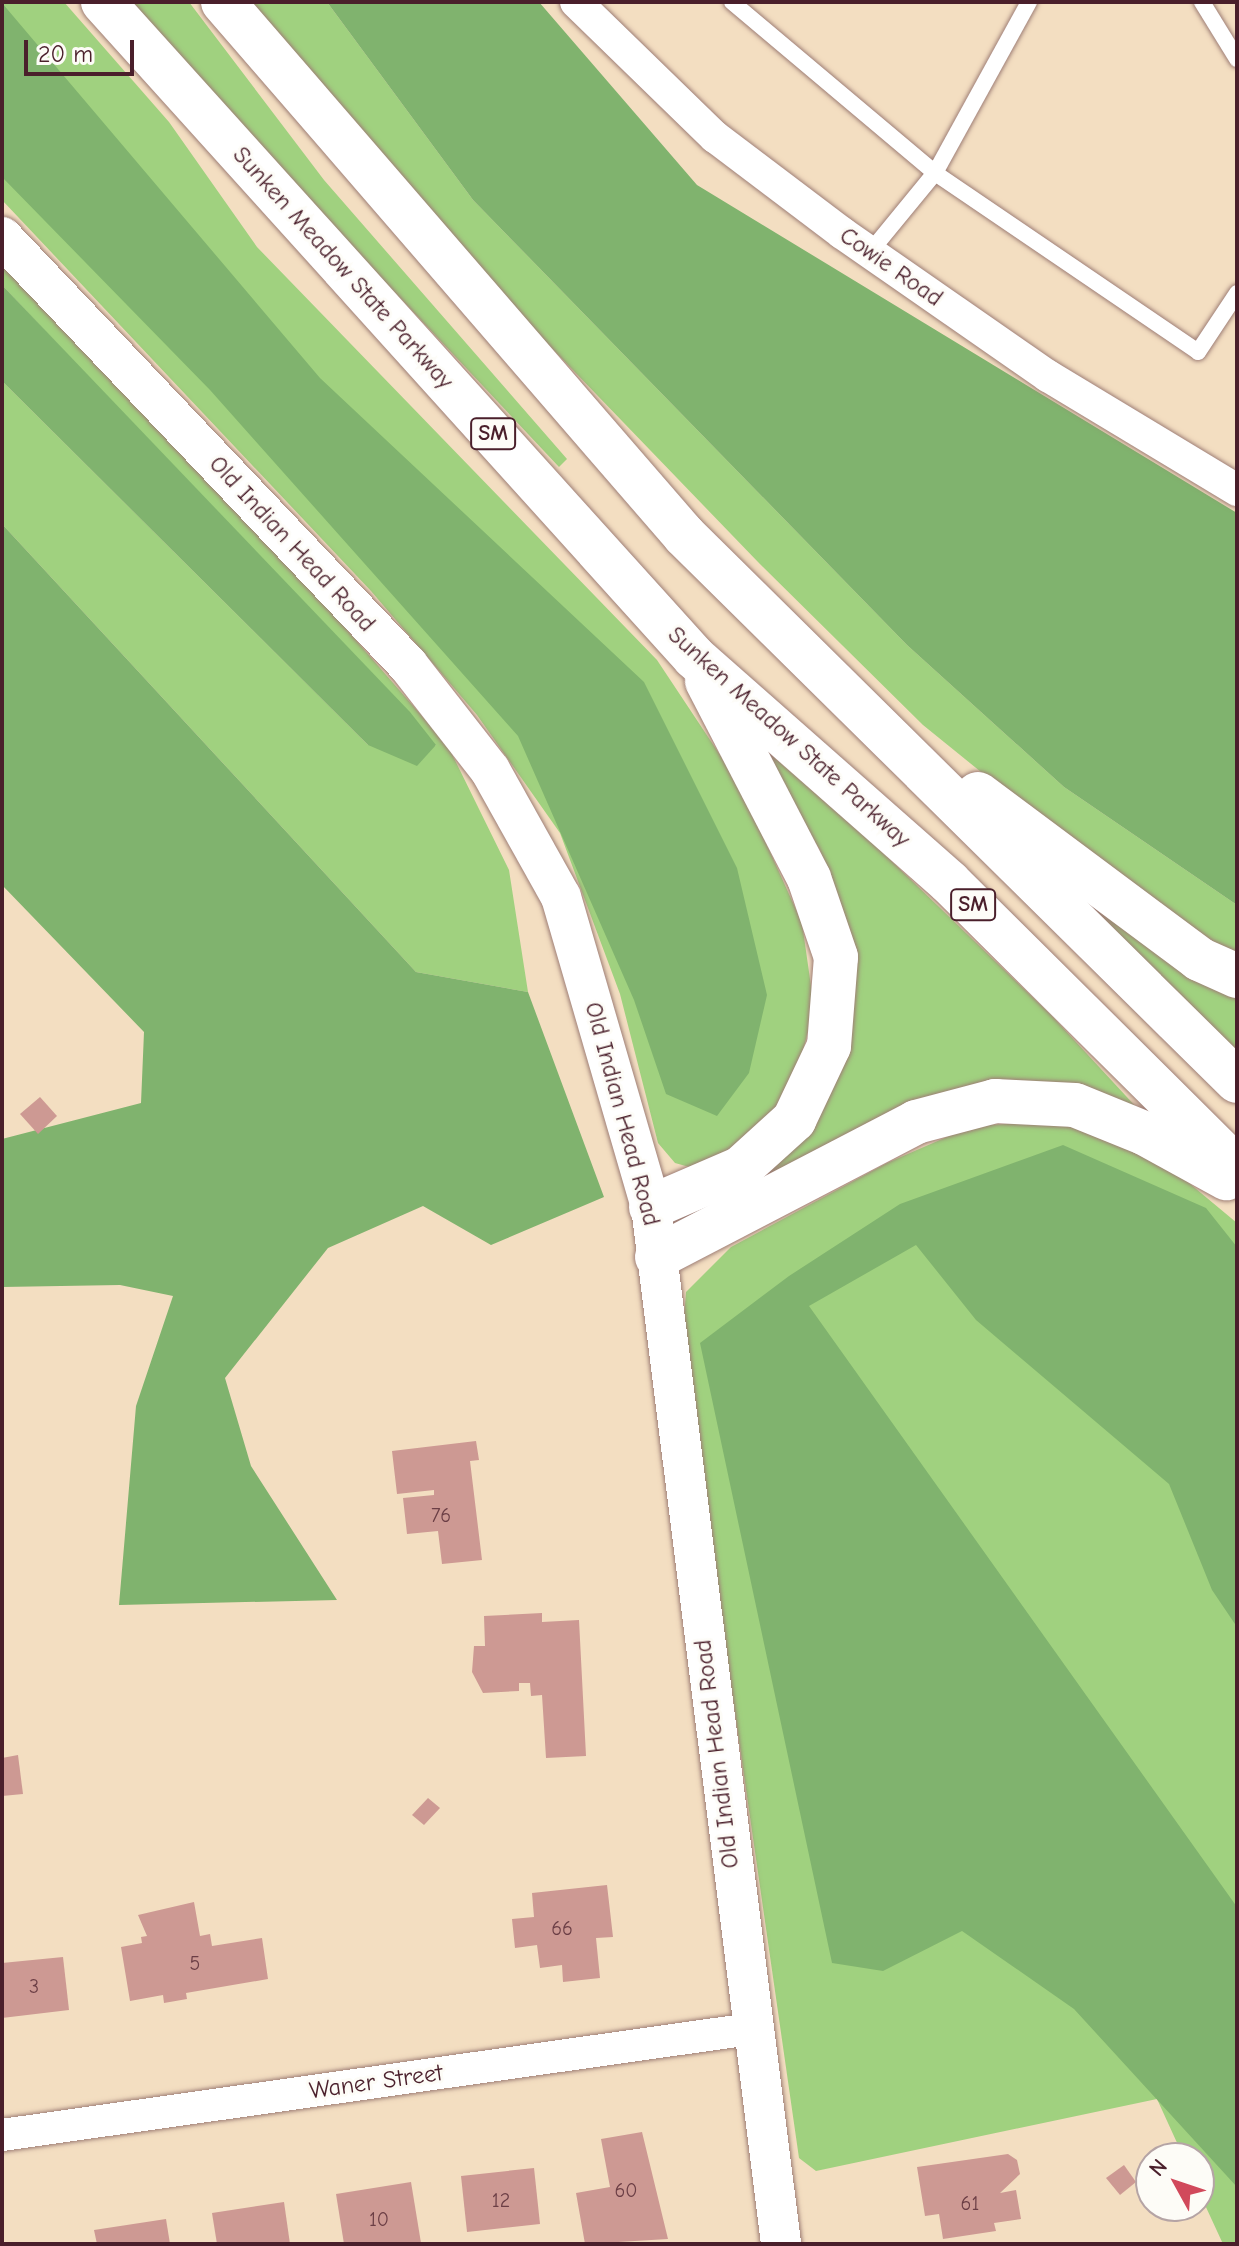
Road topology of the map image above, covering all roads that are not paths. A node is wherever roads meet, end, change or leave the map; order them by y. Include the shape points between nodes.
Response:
1 (103, 2) edge
2 (223, 2) edge
3 (576, 2) edge
4 (732, 2) edge
5 (1029, 2) edge
6 (1202, 2) edge
7 (1237, 59) edge
8 (935, 173) junction
9 (2, 237) edge
10 (870, 252) junction
11 (1237, 293) edge
12 (1237, 490) edge
13 (694, 657) junction
14 (845, 696) junction
15 (1237, 976) edge
16 (1237, 1081) edge
17 (1237, 1168) edge
18 (1237, 1185) edge
19 (651, 1207) junction
20 (657, 1257) junction
21 (751, 2029) junction
22 (2, 2135) edge
23 (781, 2244) edge

1 - 13 highway, Sunken Meadow State Parkway / SM
2 - 14 highway, SM via 684,535
3 - 10 street, Cowie Road via 715,137
4 - 8 lane
5 - 8 lane
6 - 7 lane
8 - 10 lane
8 - 11 lane via 1198,352
9 - 19 street, Old Indian Head Road via 408,665 490,770 561,897
10 - 12 street, Cowie Road via 1048,376
13 - 17 highway, Sunken Meadow State Parkway / SM via 949,882
13 - 19 highway via 809,878 836,957 829,1046 794,1120 741,1168
14 - 15 highway via 1199,959
14 - 16 highway, SM
18 - 20 highway via 1144,1133 1075,1105 995,1101 916,1122
19 - 20 street, Old Indian Head Road
20 - 21 street, Old Indian Head Road
21 - 22 street, Waner Street
21 - 23 street, Old Indian Head Road

